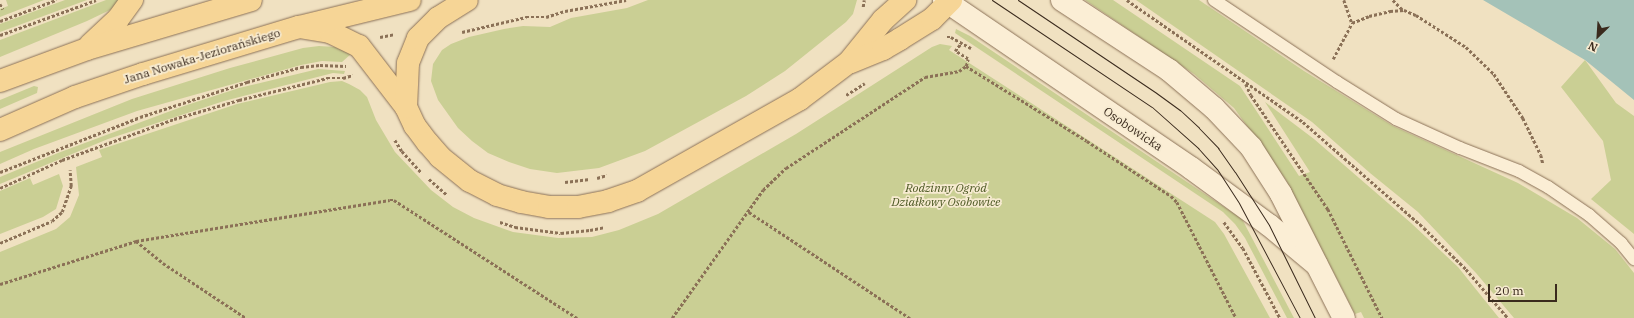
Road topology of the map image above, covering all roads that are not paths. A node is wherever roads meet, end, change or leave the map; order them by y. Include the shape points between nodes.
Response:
1 (132, 0) edge
2 (251, 0) edge
3 (410, 0) edge
4 (467, 0) edge
5 (905, 0) edge
6 (1062, 0) edge
7 (1214, 0) edge
8 (948, 1) edge
9 (299, 27) junction
10 (86, 48) junction
11 (850, 62) junction
12 (0, 81) edge
13 (406, 107) junction
14 (0, 130) edge
15 (1634, 259) edge
16 (1317, 265) junction
17 (1344, 318) edge

1 - 10 main road via 118,19
2 - 10 main road
3 - 9 main road, Jana Nowaka-Jeziorańskiego
4 - 13 main road via 438,18 420,36 408,62
5 - 11 main road via 883,20
6 - 16 street, Osobowicka via 1169,70 1214,108 1251,147 1281,194
7 - 15 lane via 1396,119 1454,146 1519,171 1548,188 1589,214 1621,243
8 - 11 main road via 932,19 900,39
8 - 16 street, Osobowicka via 982,28 1191,168 1269,225
9 - 13 main road via 330,32 359,46
9 - 14 main road, Jana Nowaka-Jeziorańskiego via 143,74 75,98
10 - 12 main road
11 - 13 main road via 800,99 637,191 608,201 578,207 549,207 521,202 497,195 470,181 440,157 415,126
16 - 17 street, Osobowicka

